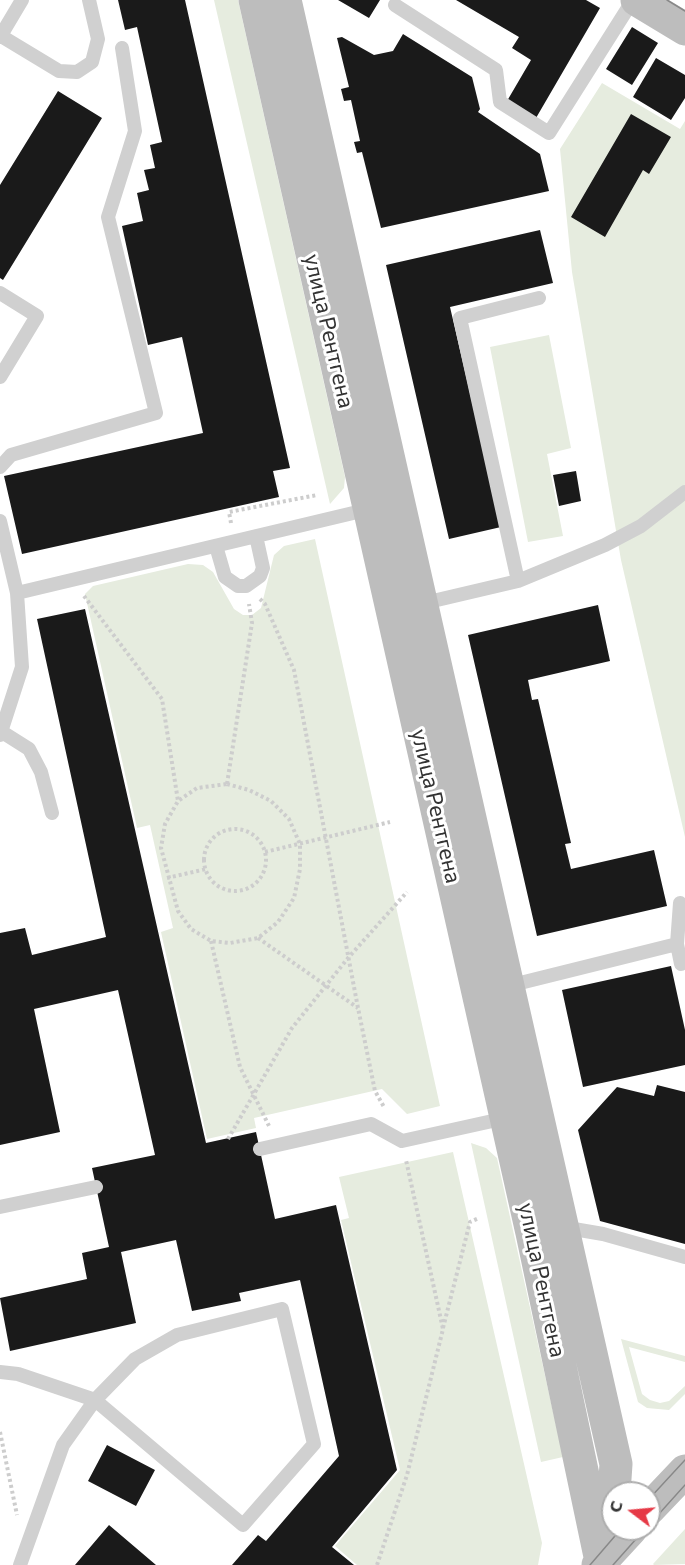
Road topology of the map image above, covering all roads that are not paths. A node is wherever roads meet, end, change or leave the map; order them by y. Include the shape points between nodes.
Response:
1 (22, 0) edge
2 (89, 0) edge
3 (255, 0) edge
4 (285, 0) edge
5 (635, 0) edge
6 (395, 5) dead end
7 (685, 28) edge
8 (0, 36) edge
9 (122, 48) dead end
10 (328, 260) junction
11 (0, 293) edge
12 (539, 298) dead end
13 (0, 377) edge
14 (0, 467) edge
15 (685, 492) edge
16 (384, 506) junction
17 (0, 521) edge
18 (256, 536) junction
19 (216, 546) junction
20 (518, 581) junction
21 (17, 593) junction
22 (406, 607) junction
23 (1, 733) edge
24 (52, 813) dead end
25 (680, 903) dead end
26 (677, 945) junction
27 (681, 964) dead end
28 (492, 990) junction
29 (520, 1114) junction
30 (260, 1149) dead end
31 (96, 1187) dead end
32 (0, 1207) edge
33 (546, 1230) junction
34 (685, 1257) edge
35 (0, 1372) edge
36 (95, 1401) junction
37 (685, 1471) edge
38 (615, 1481) edge
39 (661, 1496) edge
40 (609, 1541) edge
41 (620, 1541) edge
42 (22, 1559) edge
43 (599, 1563) edge

1 - 8 lane
2 - 8 lane via 99,39 92,62 77,72 59,71
3 - 10 street, улица Рентгена
4 - 10 street, улица Рентгена
5 - 6 lane via 549,133 500,102 496,70
5 - 7 street
9 - 14 lane via 135,130 108,217 156,413 11,455
10 - 16 street, улица Рентгена
11 - 13 lane via 37,316
12 - 20 lane via 460,318
15 - 20 lane via 641,526
16 - 18 lane
16 - 22 street, улица Рентгена
17 - 21 lane
18 - 19 lane
18 - 19 lane via 263,568 260,576 246,586 238,586 225,577
19 - 21 lane
20 - 22 lane
21 - 23 lane via 22,667
22 - 28 street, улица Рентгена
23 - 24 lane via 29,749 41,772
25 - 26 lane
26 - 27 lane
26 - 28 lane
28 - 29 street, улица Рентгена
29 - 30 lane via 402,1142 370,1124
29 - 33 street, улица Рентгена
31 - 32 lane
33 - 34 lane via 603,1234
33 - 38 street, улица Рентгена via 616,1464
33 - 43 street, улица Рентгена
35 - 36 lane via 18,1374
36 - 36 lane via 243,1525 314,1444 282,1309 177,1335 135,1359
36 - 42 lane via 63,1445
37 - 39 street
40 - 43 street
41 - 43 street

